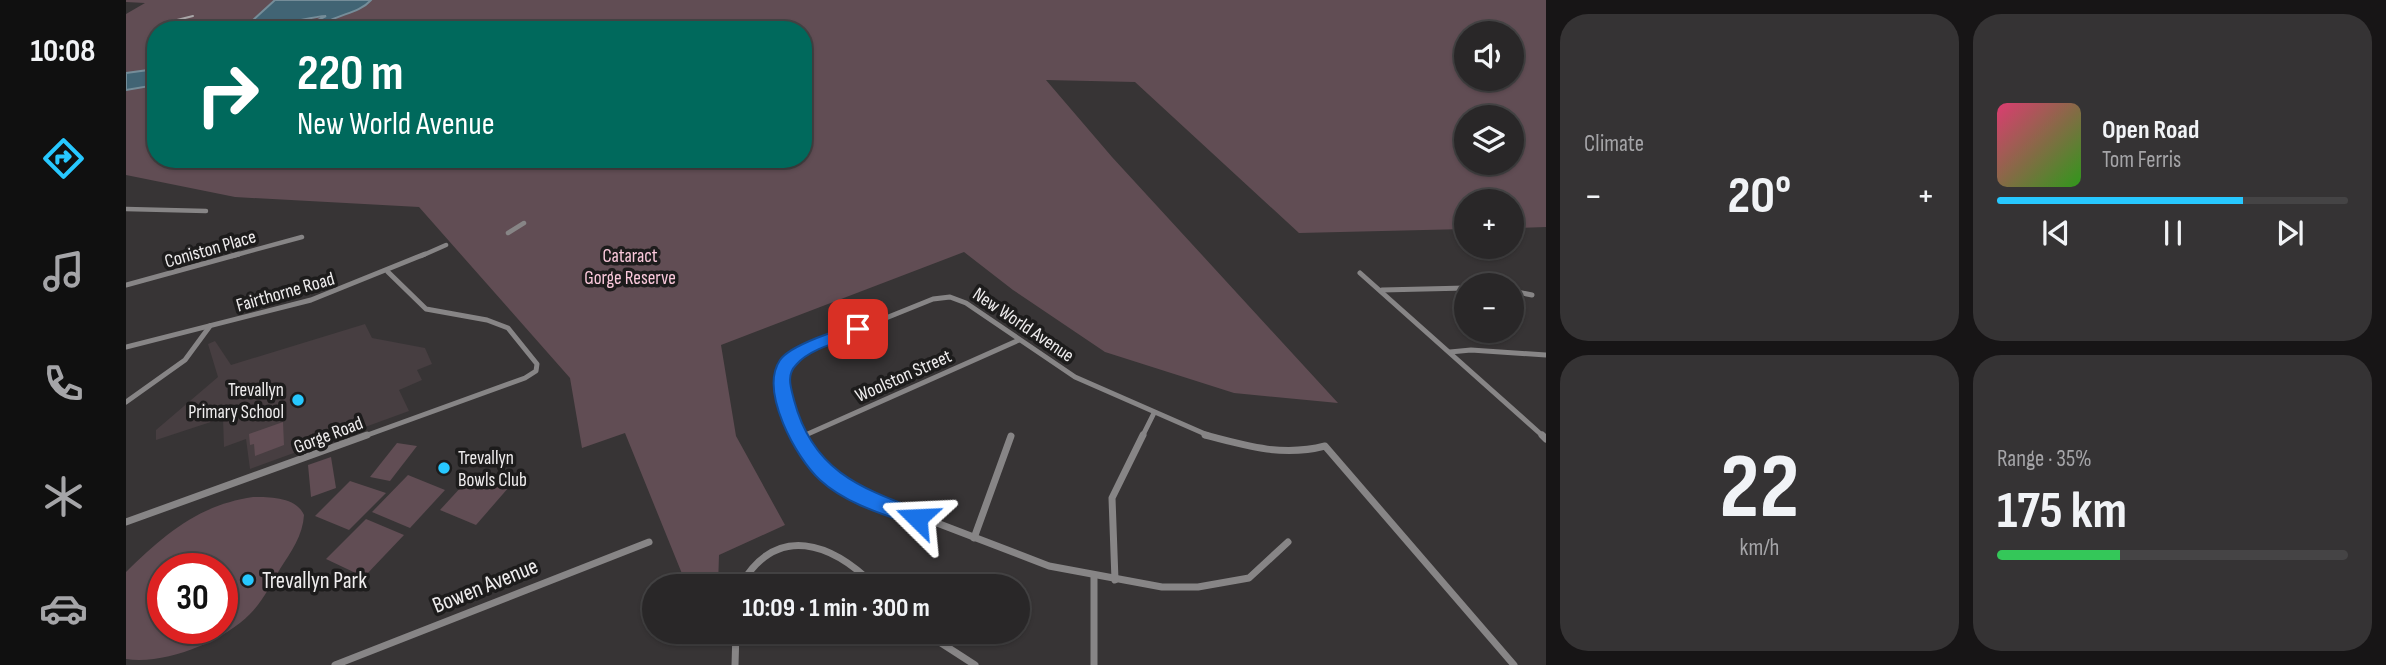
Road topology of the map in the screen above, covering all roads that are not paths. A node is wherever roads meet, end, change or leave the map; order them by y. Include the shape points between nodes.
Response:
1 (126, 209) edge
2 (206, 211) dead end
3 (523, 223) dead end
4 (508, 233) dead end
5 (302, 237) dead end
6 (446, 245) dead end
7 (388, 272) junction
8 (1360, 273) dead end
9 (126, 285) edge
10 (1454, 288) edge
11 (1382, 290) junction
12 (1524, 293) edge
13 (1532, 295) dead end
14 (210, 326) junction
15 (1020, 340) junction
16 (126, 346) edge
17 (1450, 352) junction
18 (1546, 355) edge
19 (126, 402) edge
20 (1154, 413) junction
21 (1011, 436) dead end
22 (798, 438) junction
23 (1546, 439) edge
24 (126, 522) edge
25 (974, 538) junction
26 (649, 541) dead end
27 (1288, 542) dead end
28 (749, 574) edge
29 (860, 574) edge
30 (1094, 576) junction
31 (1115, 580) junction
32 (736, 644) edge
33 (943, 644) edge
34 (335, 665) edge
35 (735, 665) edge
36 (975, 665) edge
37 (1094, 665) edge
38 (1514, 665) edge

1 - 2 street
3 - 4 street
5 - 9 street, Coniston Place
6 - 7 street, Fairthorne Road
7 - 14 street, Fairthorne Road via 311,300
7 - 24 street, Gorge Road via 426,309 508,328 537,367 525,378
8 - 11 street
10 - 11 street
11 - 17 street
12 - 13 street
14 - 16 street, Fairthorne Road
14 - 19 street via 199,344 161,379
15 - 20 street, New World Avenue via 1075,377
15 - 22 street, Woolston Street
15 - 22 street, New World Avenue via 958,299 943,296 815,346 794,356 781,375
17 - 18 street
17 - 23 street
20 - 31 street via 1112,498
20 - 38 street, New World Avenue via 1205,435 1255,449 1292,451 1325,446
21 - 25 street
22 - 25 street, New World Avenue via 816,465 844,487
25 - 30 street, New World Avenue via 1049,566
26 - 34 street, Bowen Avenue
27 - 31 street, New World Avenue via 1260,571 1236,582 1178,588
28 - 29 street via 759,560 784,547 800,545 833,552
30 - 31 street, New World Avenue
30 - 37 street
32 - 35 street
33 - 36 street

